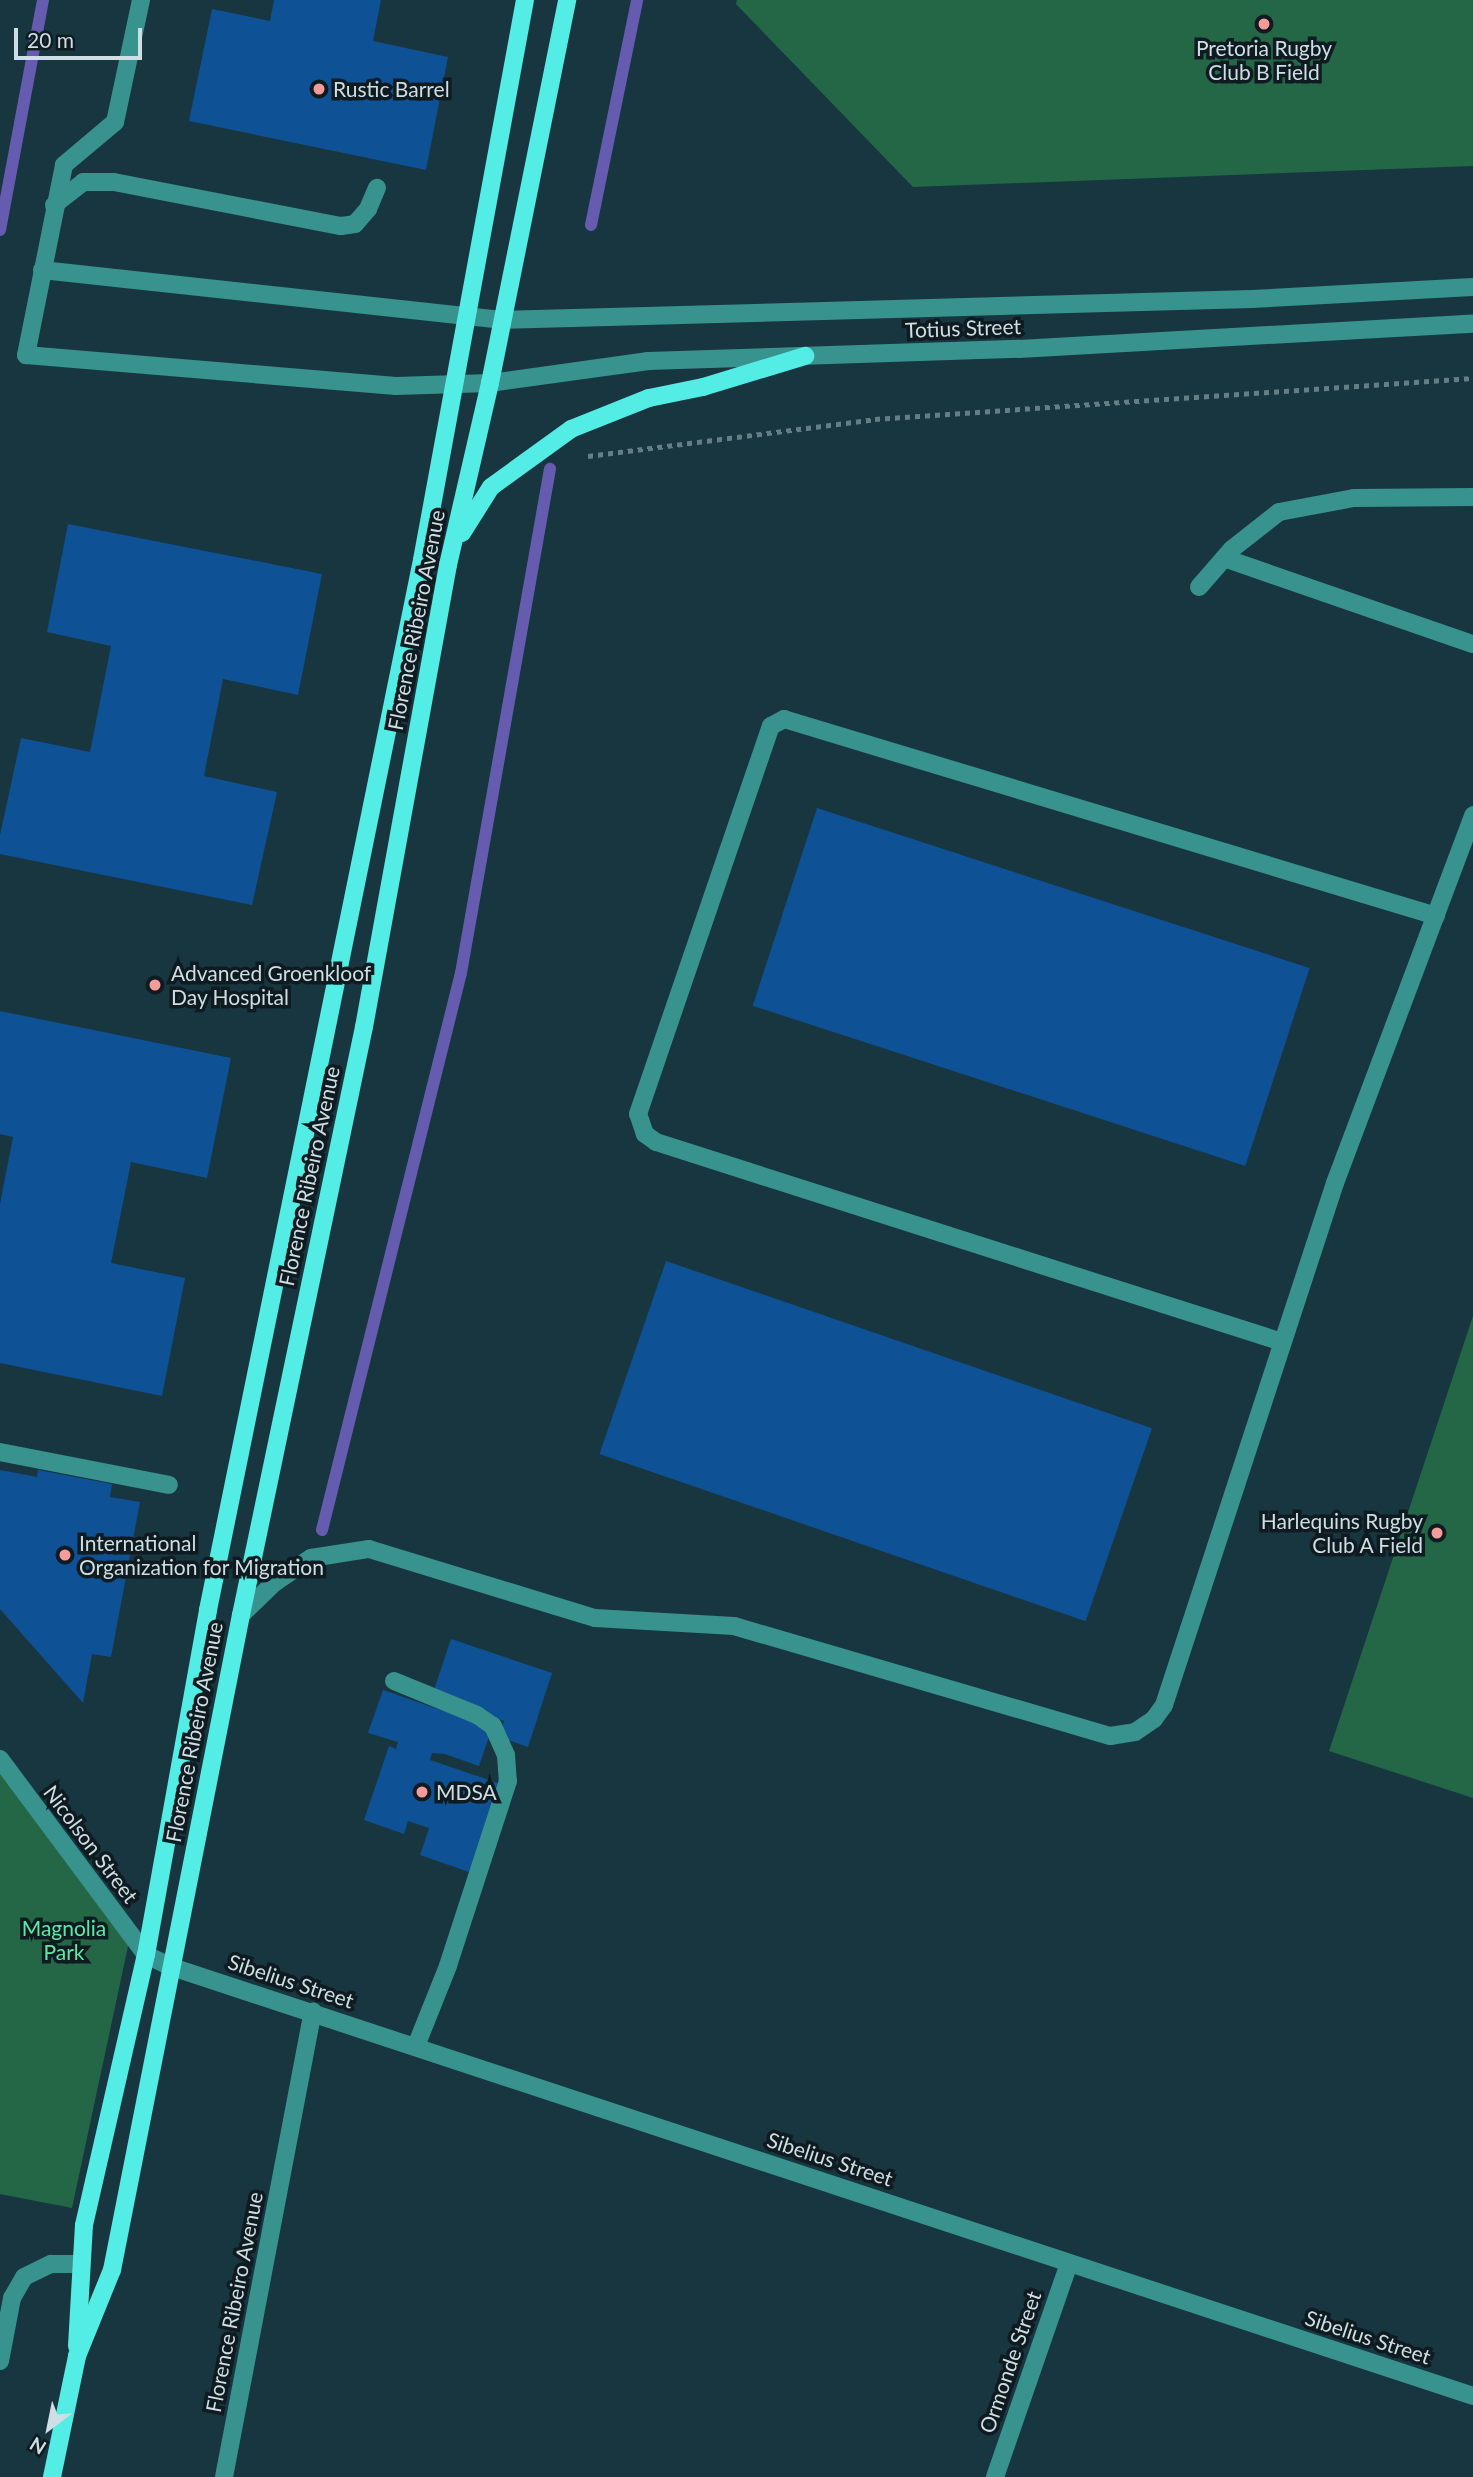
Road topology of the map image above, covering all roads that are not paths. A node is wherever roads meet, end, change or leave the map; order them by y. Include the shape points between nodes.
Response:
1 (141, 0) edge
2 (525, 0) edge
3 (567, 0) edge
4 (377, 188) dead end
5 (54, 205) junction
6 (41, 270) junction
7 (1473, 287) edge
8 (468, 317) junction
9 (501, 320) junction
10 (1473, 324) edge
11 (805, 356) junction
12 (490, 383) junction
13 (455, 384) junction
14 (1473, 498) edge
15 (1224, 558) junction
16 (448, 565) junction
17 (1199, 587) dead end
18 (1473, 644) edge
19 (1473, 815) edge
20 (1436, 916) junction
21 (1282, 1342) junction
22 (0, 1452) edge
23 (169, 1485) dead end
24 (240, 1615) junction
25 (394, 1681) dead end
26 (0, 1759) edge
27 (146, 1955) junction
28 (172, 1967) junction
29 (313, 2011) junction
30 (416, 2046) junction
31 (1069, 2263) junction
32 (79, 2264) junction
33 (77, 2356) junction
34 (0, 2361) edge
35 (1473, 2396) edge
36 (52, 2477) edge
37 (224, 2477) edge
38 (995, 2477) edge

1 - 5 street via 115,122 64,165
2 - 8 main road, Florence Ribeiro Avenue
3 - 9 main road, Florence Ribeiro Avenue
4 - 5 street via 355,224 341,226 114,182 83,182
5 - 6 street
6 - 8 street, Totius Street
6 - 13 street, Totius Street via 26,355 396,386
7 - 9 street, Totius Street via 1252,299
8 - 9 street, Totius Street
8 - 13 main road, Florence Ribeiro Avenue
9 - 12 main road, Florence Ribeiro Avenue
10 - 11 street, Totius Street
11 - 12 street, Totius Street via 648,360
11 - 16 main road via 649,398 570,429 491,486
12 - 13 street, Totius Street
12 - 16 main road, Florence Ribeiro Avenue
13 - 27 main road, Florence Ribeiro Avenue via 214,1583
14 - 15 street via 1316,503 1279,512
15 - 17 street
15 - 18 street
16 - 24 main road, Florence Ribeiro Avenue via 364,1027
19 - 20 street
20 - 21 street via 1335,1183
20 - 21 street via 784,719 771,726 638,1114 645,1134 670,1146
21 - 24 street via 1164,1705 1135,1732 1110,1736 734,1626 595,1618 369,1549 311,1558 274,1583
22 - 23 street
24 - 28 main road, Florence Ribeiro Avenue
25 - 30 street via 493,1726 506,1755 508,1781 448,1966
26 - 27 street, Nicolson Street
27 - 28 street, Sibelius Street
27 - 32 main road, Florence Ribeiro Avenue
28 - 29 street, Sibelius Street
28 - 33 main road, Florence Ribeiro Avenue via 112,2270
29 - 30 street, Sibelius Street
29 - 37 street, Florence Ribeiro Avenue
30 - 31 street, Sibelius Street
31 - 35 street, Sibelius Street
31 - 38 street, Ormonde Street
32 - 33 main road, Florence Ribeiro Avenue
32 - 34 street via 51,2264 24,2277 12,2298
33 - 36 main road, Florence Ribeiro Avenue

